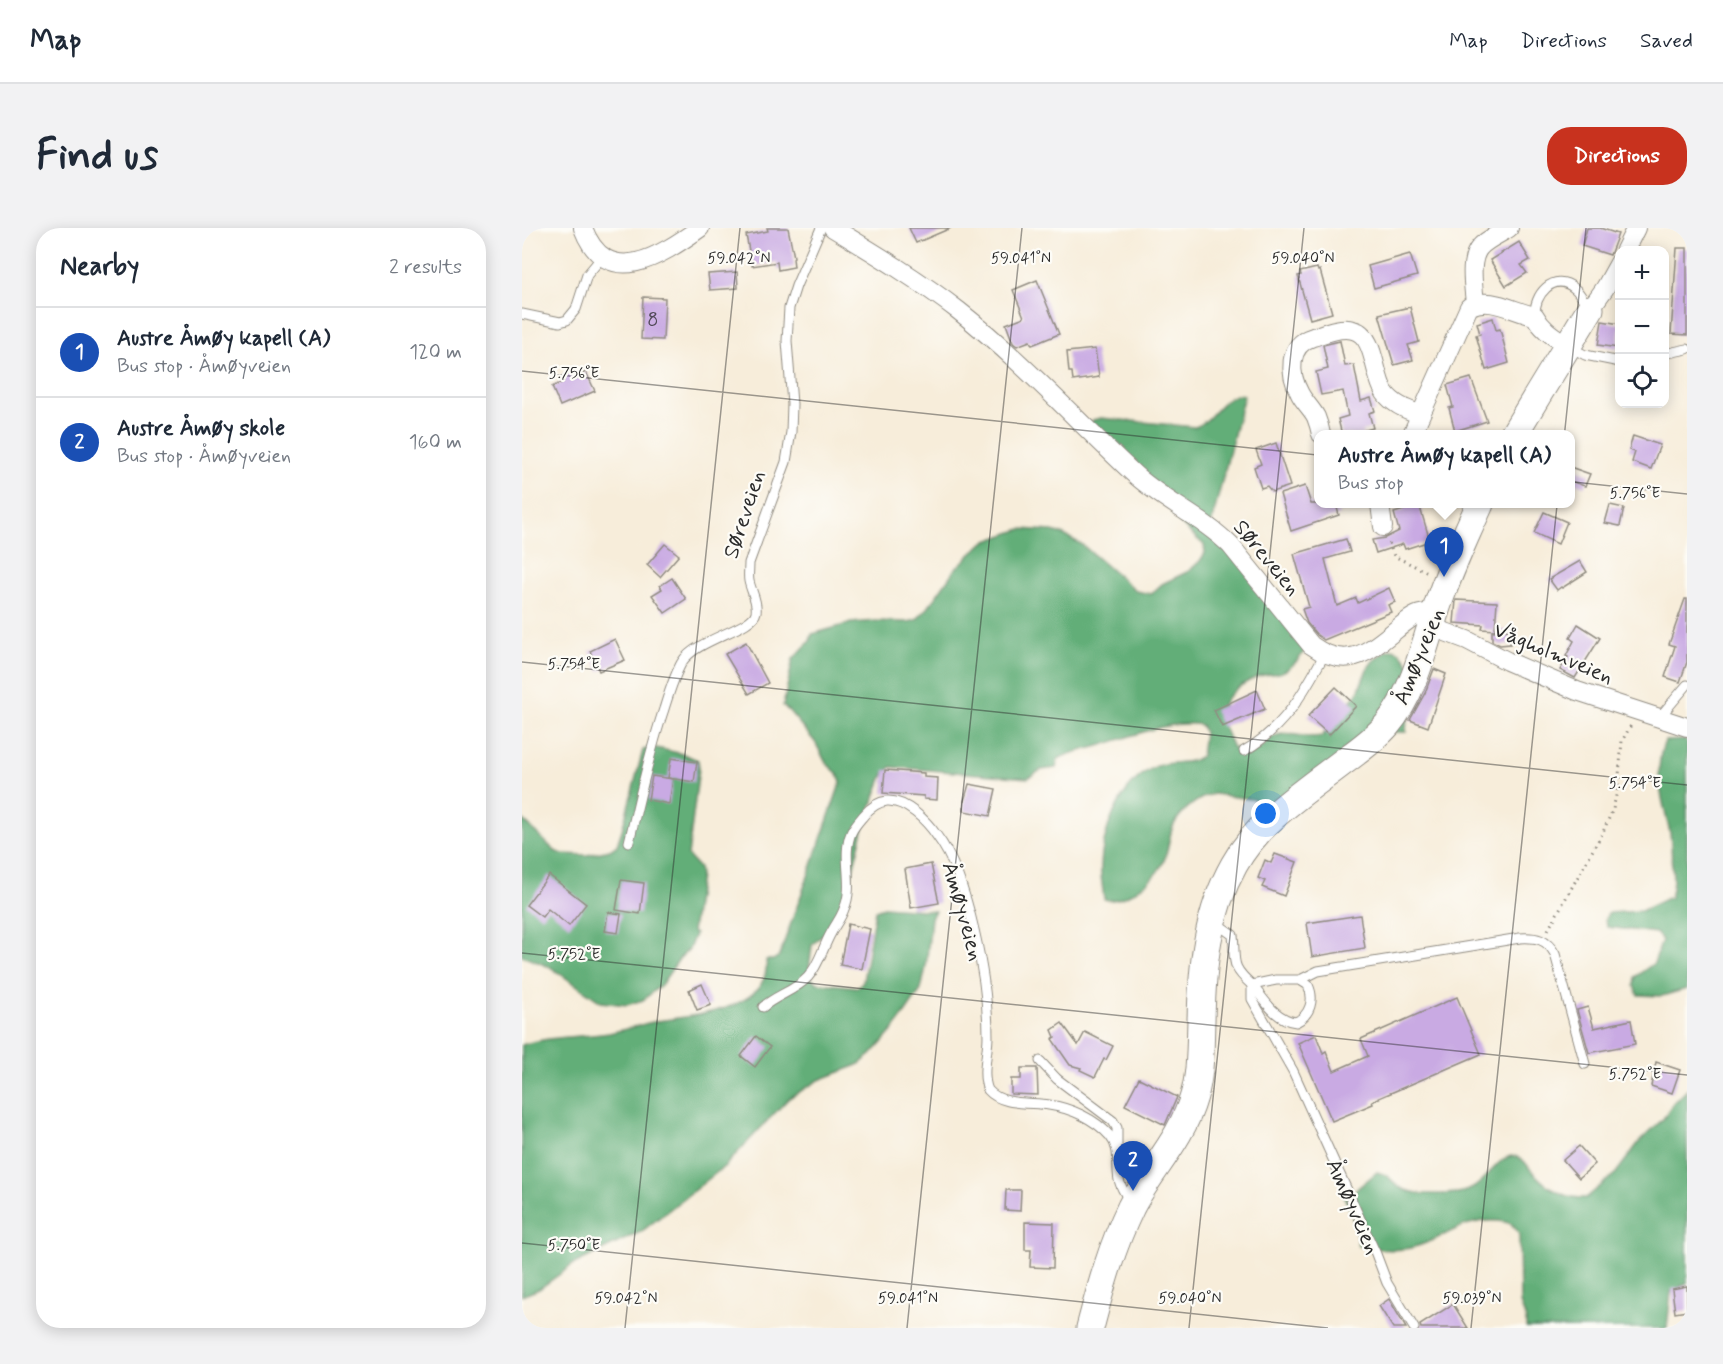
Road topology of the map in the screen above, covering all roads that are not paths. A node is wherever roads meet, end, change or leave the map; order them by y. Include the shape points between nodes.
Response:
1 (583, 228) edge
2 (700, 228) edge
3 (820, 228) edge
4 (833, 228) edge
5 (1509, 228) edge
6 (1636, 228) edge
7 (1627, 246) edge
8 (602, 257) junction
9 (1615, 270) edge
10 (1475, 304) junction
11 (1590, 309) junction
12 (522, 314) edge
13 (1535, 316) junction
14 (1568, 346) junction
15 (1687, 349) edge
16 (1669, 353) edge
17 (1615, 361) edge
18 (1419, 414) junction
19 (1320, 430) edge
20 (1414, 430) edge
21 (1517, 430) edge
22 (1381, 508) edge
23 (1478, 508) edge
24 (1383, 527) road end
25 (1433, 620) junction
26 (1324, 655) junction
27 (1687, 685) edge
28 (1658, 719) junction
29 (1687, 727) edge
30 (1244, 751) dead end
31 (629, 842) dead end
32 (1211, 920) junction
33 (1300, 980) junction
34 (1252, 985) junction
35 (763, 1007) dead end
36 (1040, 1061) dead end
37 (1585, 1064) dead end
38 (1117, 1149) junction
39 (1132, 1205) junction
40 (1090, 1328) edge
41 (1414, 1328) edge

1 - 8 street
2 - 8 street via 641,262 626,264
3 - 31 lane, Søreveien via 789,308 791,432 786,462 749,563 748,580 756,614 741,627 698,646 682,662 653,740
4 - 26 street, Søreveien via 895,265 960,312 1134,474 1217,532 1311,645
5 - 10 street via 1475,254
6 - 7 street
8 - 12 lane via 587,275 576,309 567,320
9 - 11 street
10 - 13 street via 1495,303
10 - 18 street via 1464,314
11 - 13 lane via 1574,287 1553,283 1537,298
11 - 14 main road
13 - 14 street via 1551,335
14 - 17 lane via 1585,355
14 - 21 main road
15 - 16 lane
18 - 19 street via 1399,405 1383,390 1363,335 1355,330 1336,330 1302,342 1292,364 1294,381
18 - 20 street
22 - 24 street
23 - 25 main road, Åmøyveien
25 - 26 street via 1416,615 1360,655
25 - 28 street, Vågholmveien via 1507,661
25 - 32 main road, Åmøyveien via 1398,710 1371,741 1276,815 1248,844 1225,882
26 - 30 lane via 1297,703 1266,736
27 - 28 lane
28 - 29 street, Vågholmveien
32 - 34 lane, Åmøyveien via 1233,935 1234,965
32 - 39 main road, Åmøyveien via 1194,1096 1180,1132
33 - 34 lane
33 - 34 lane, Åmøyveien via 1308,985 1312,998 1308,1012 1296,1022 1277,1014
33 - 37 lane via 1317,971 1412,955 1520,938 1543,940 1555,954
34 - 41 lane, Åmøyveien via 1252,999 1293,1071 1386,1283
35 - 38 lane, Åmøyveien via 808,977 844,910 849,841 856,825 878,803 901,803 926,822 943,843 966,901 985,991 988,1090 1002,1100 1051,1105 1078,1114 1113,1138
36 - 38 lane via 1113,1121
38 - 39 lane via 1119,1179
39 - 40 main road, Åmøyveien via 1111,1255

